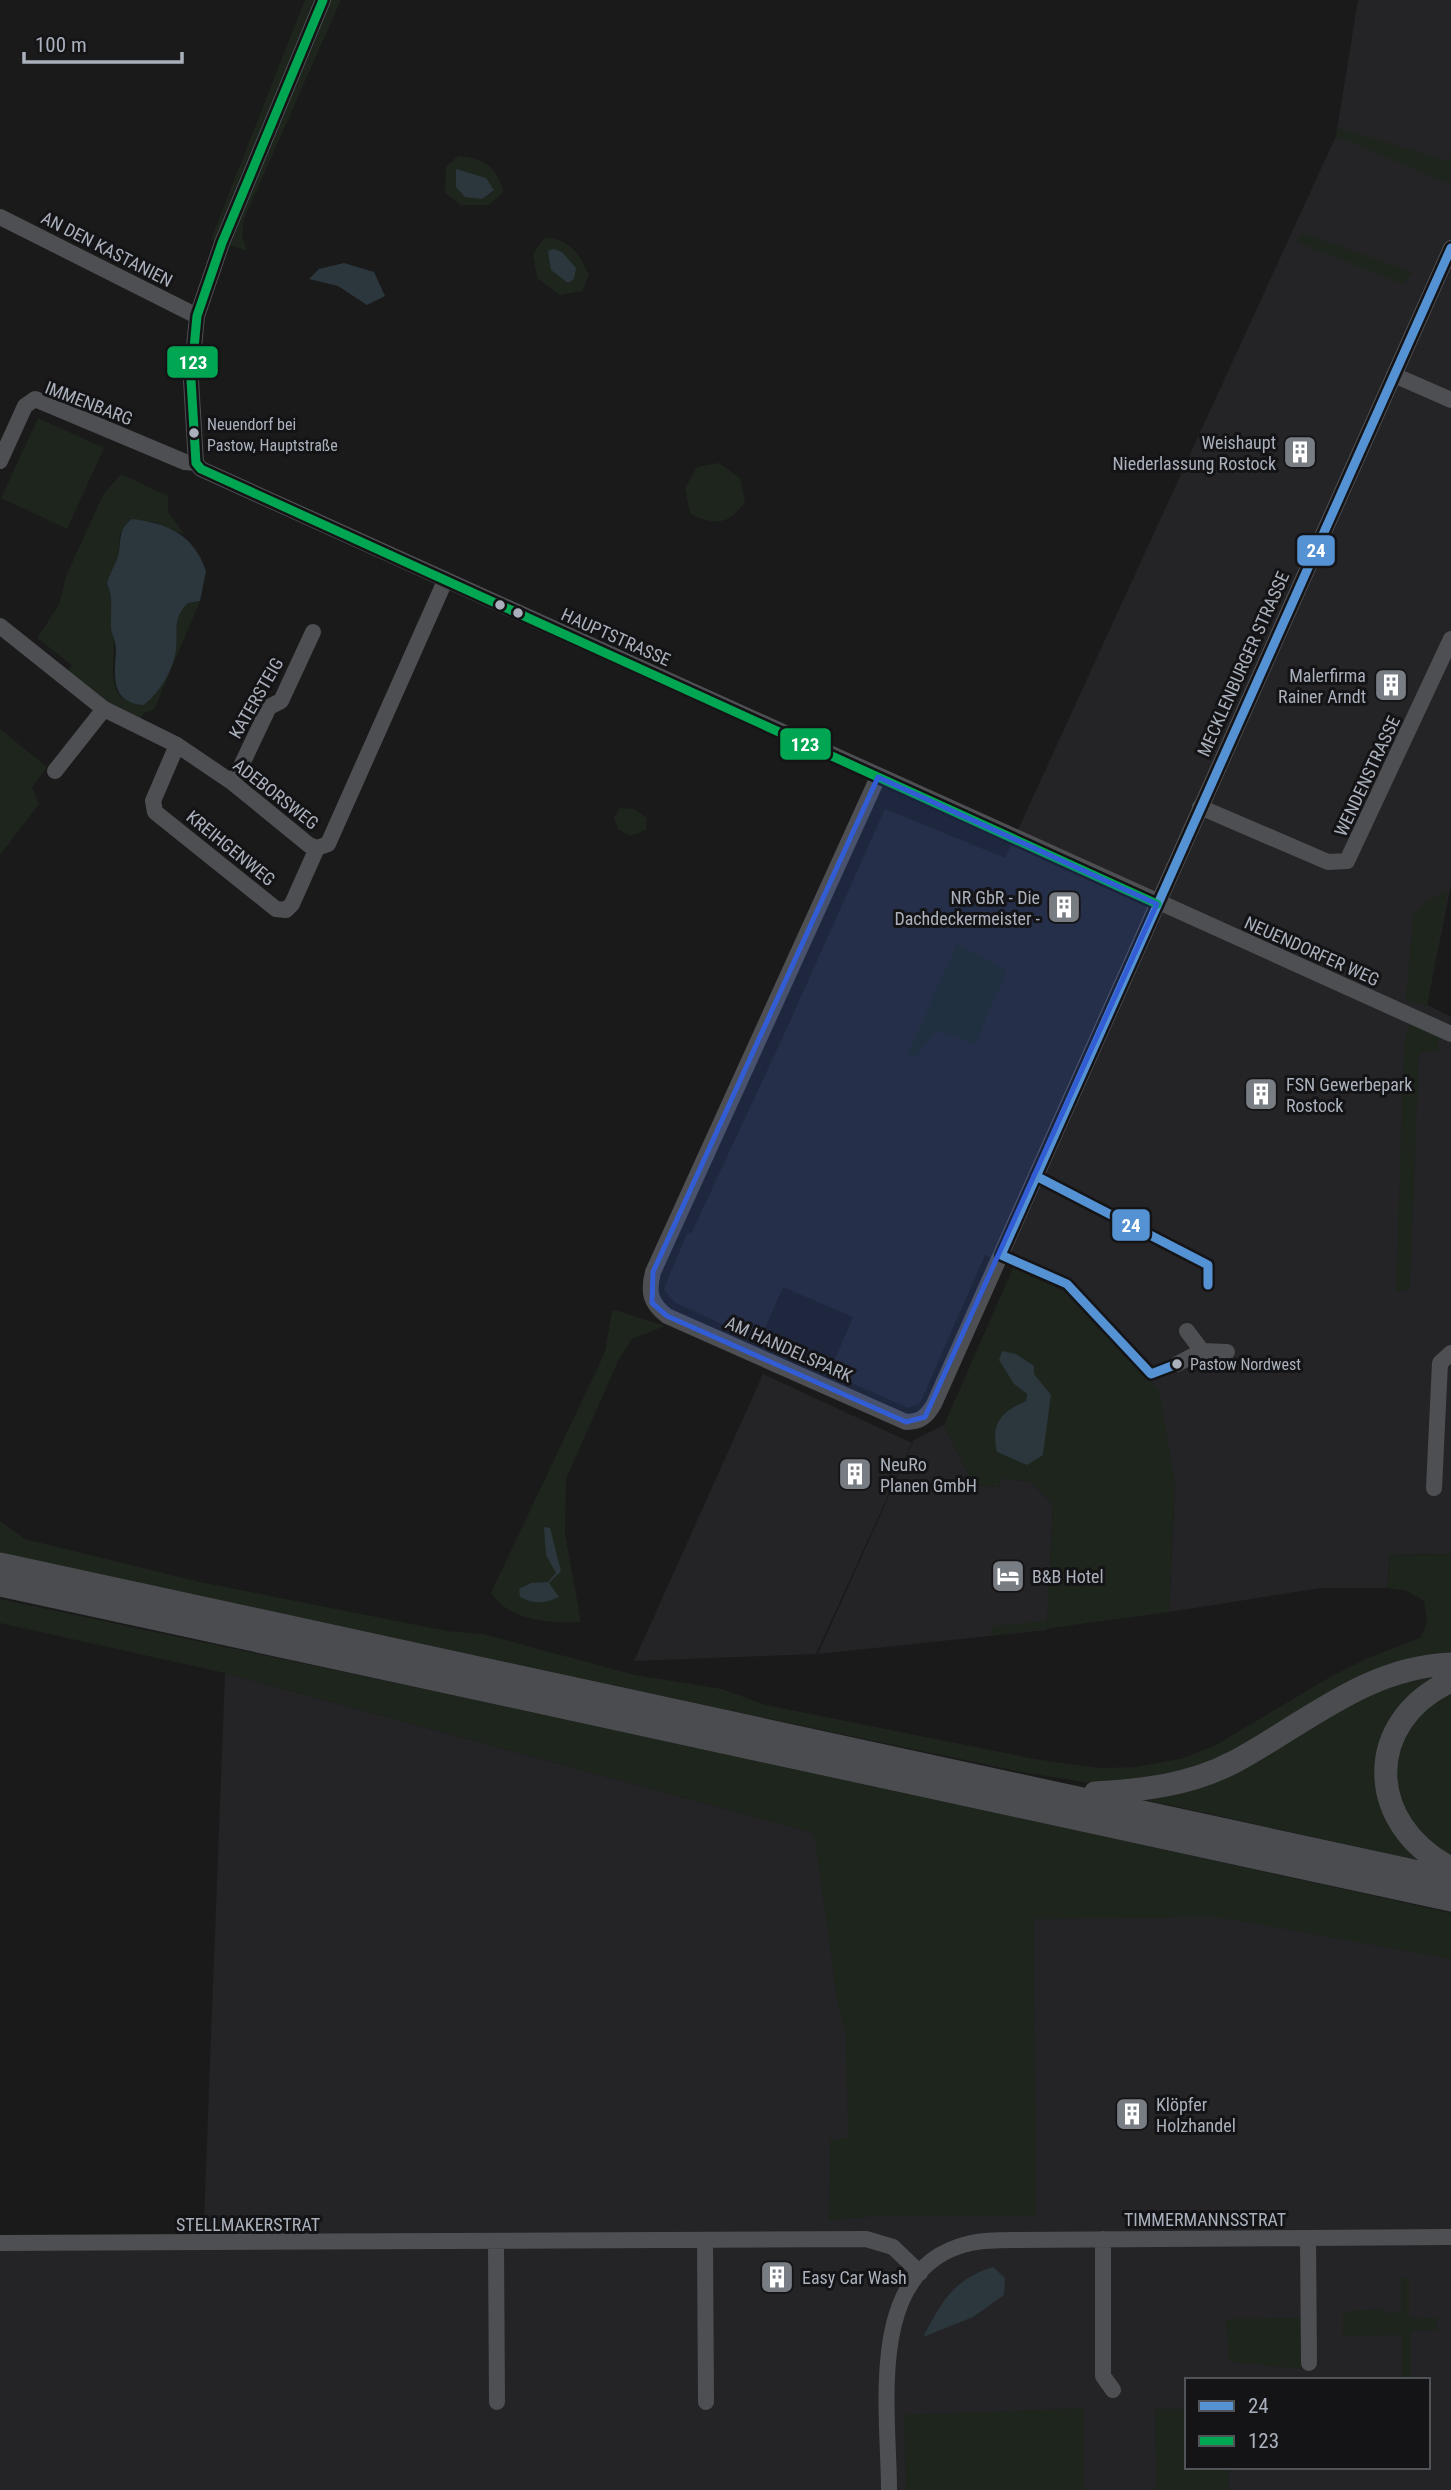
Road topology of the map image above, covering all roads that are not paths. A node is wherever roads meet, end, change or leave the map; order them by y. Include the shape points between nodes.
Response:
1 (323, 0) edge
2 (0, 217) edge
3 (1451, 248) edge
4 (197, 316) junction
5 (1394, 375) junction
6 (1451, 400) edge
7 (0, 461) edge
8 (196, 463) junction
9 (445, 582) junction
10 (0, 626) edge
11 (313, 632) dead end
12 (1451, 639) edge
13 (103, 709) junction
14 (177, 746) junction
15 (55, 771) dead end
16 (878, 777) junction
17 (233, 783) junction
18 (1200, 807) junction
19 (317, 848) junction
20 (1157, 904) junction
21 (1451, 1034) edge
22 (1187, 1331) dead end
23 (1202, 1350) junction
24 (1227, 1352) dead end
25 (1451, 1353) edge
26 (1177, 1364) dead end
27 (1433, 1488) dead end
28 (0, 1564) edge
29 (0, 1585) edge
30 (1451, 1664) edge
31 (1451, 1681) edge
32 (1067, 1795) junction
33 (1451, 1868) edge
34 (1451, 1879) edge
35 (1451, 1900) edge
36 (1451, 2237) edge
37 (1308, 2238) junction
38 (1103, 2239) junction
39 (705, 2242) junction
40 (0, 2243) edge
41 (496, 2243) junction
42 (920, 2273) junction
43 (1309, 2363) dead end
44 (1113, 2390) dead end
45 (497, 2402) dead end
46 (706, 2402) dead end
47 (889, 2490) edge

1 - 4 street via 226,233
2 - 4 street, AN DEN KASTANIEN
3 - 5 street, MECKLENBURGER STRASSE
4 - 8 street via 191,380
5 - 6 street
5 - 18 street, MECKLENBURGER STRASSE
7 - 8 street, IMMENBARG via 25,406 35,399
8 - 9 street, HAUPTSTRASSE via 209,474
9 - 16 street, HAUPTSTRASSE
9 - 19 street, ADEBORSWEG via 328,844
10 - 13 street, ADEBORSWEG
11 - 17 street, KATERSTEIG via 281,701 269,707
12 - 18 street, WENDENSTRASSE via 1347,861 1328,862
13 - 14 street, ADEBORSWEG
13 - 15 street
14 - 17 street, ADEBORSWEG
14 - 19 street, KREIHGENWEG via 153,801 155,812 276,909 286,910 292,904
16 - 20 street, HAUPTSTRASSE
16 - 20 street, AM HANDELSPARK via 653,1272 649,1295 667,1316 906,1422 925,1417
17 - 19 street, ADEBORSWEG
18 - 20 street, MECKLENBURGER STRASSE
20 - 21 street, NEUENDORFER WEG
22 - 23 street
23 - 24 street
23 - 26 street
25 - 27 street via 1440,1363
28 - 32 highway
29 - 35 highway
30 - 32 highway via 1405,1671 1366,1684 1204,1776 1161,1788
31 - 33 highway via 1409,1711 1391,1745 1386,1779 1401,1828 1430,1858
32 - 34 highway
36 - 37 street, TIMMERMANNSSTRAT
37 - 38 street, TIMMERMANNSSTRAT
37 - 43 street, TIMMERMANNSSTRAT
38 - 42 street, TIMMERMANNSSTRAT via 970,2243 947,2252
38 - 44 street, TIMMERMANNSSTRAT via 1103,2376
39 - 41 street, STELLMAKERSTRAT
39 - 42 street, STELLMAKERSTRAT via 866,2239 893,2246
39 - 46 street
40 - 41 street, STELLMAKERSTRAT
41 - 45 street
42 - 47 street, TIMMERMANNSSTRAT via 898,2304 890,2331

